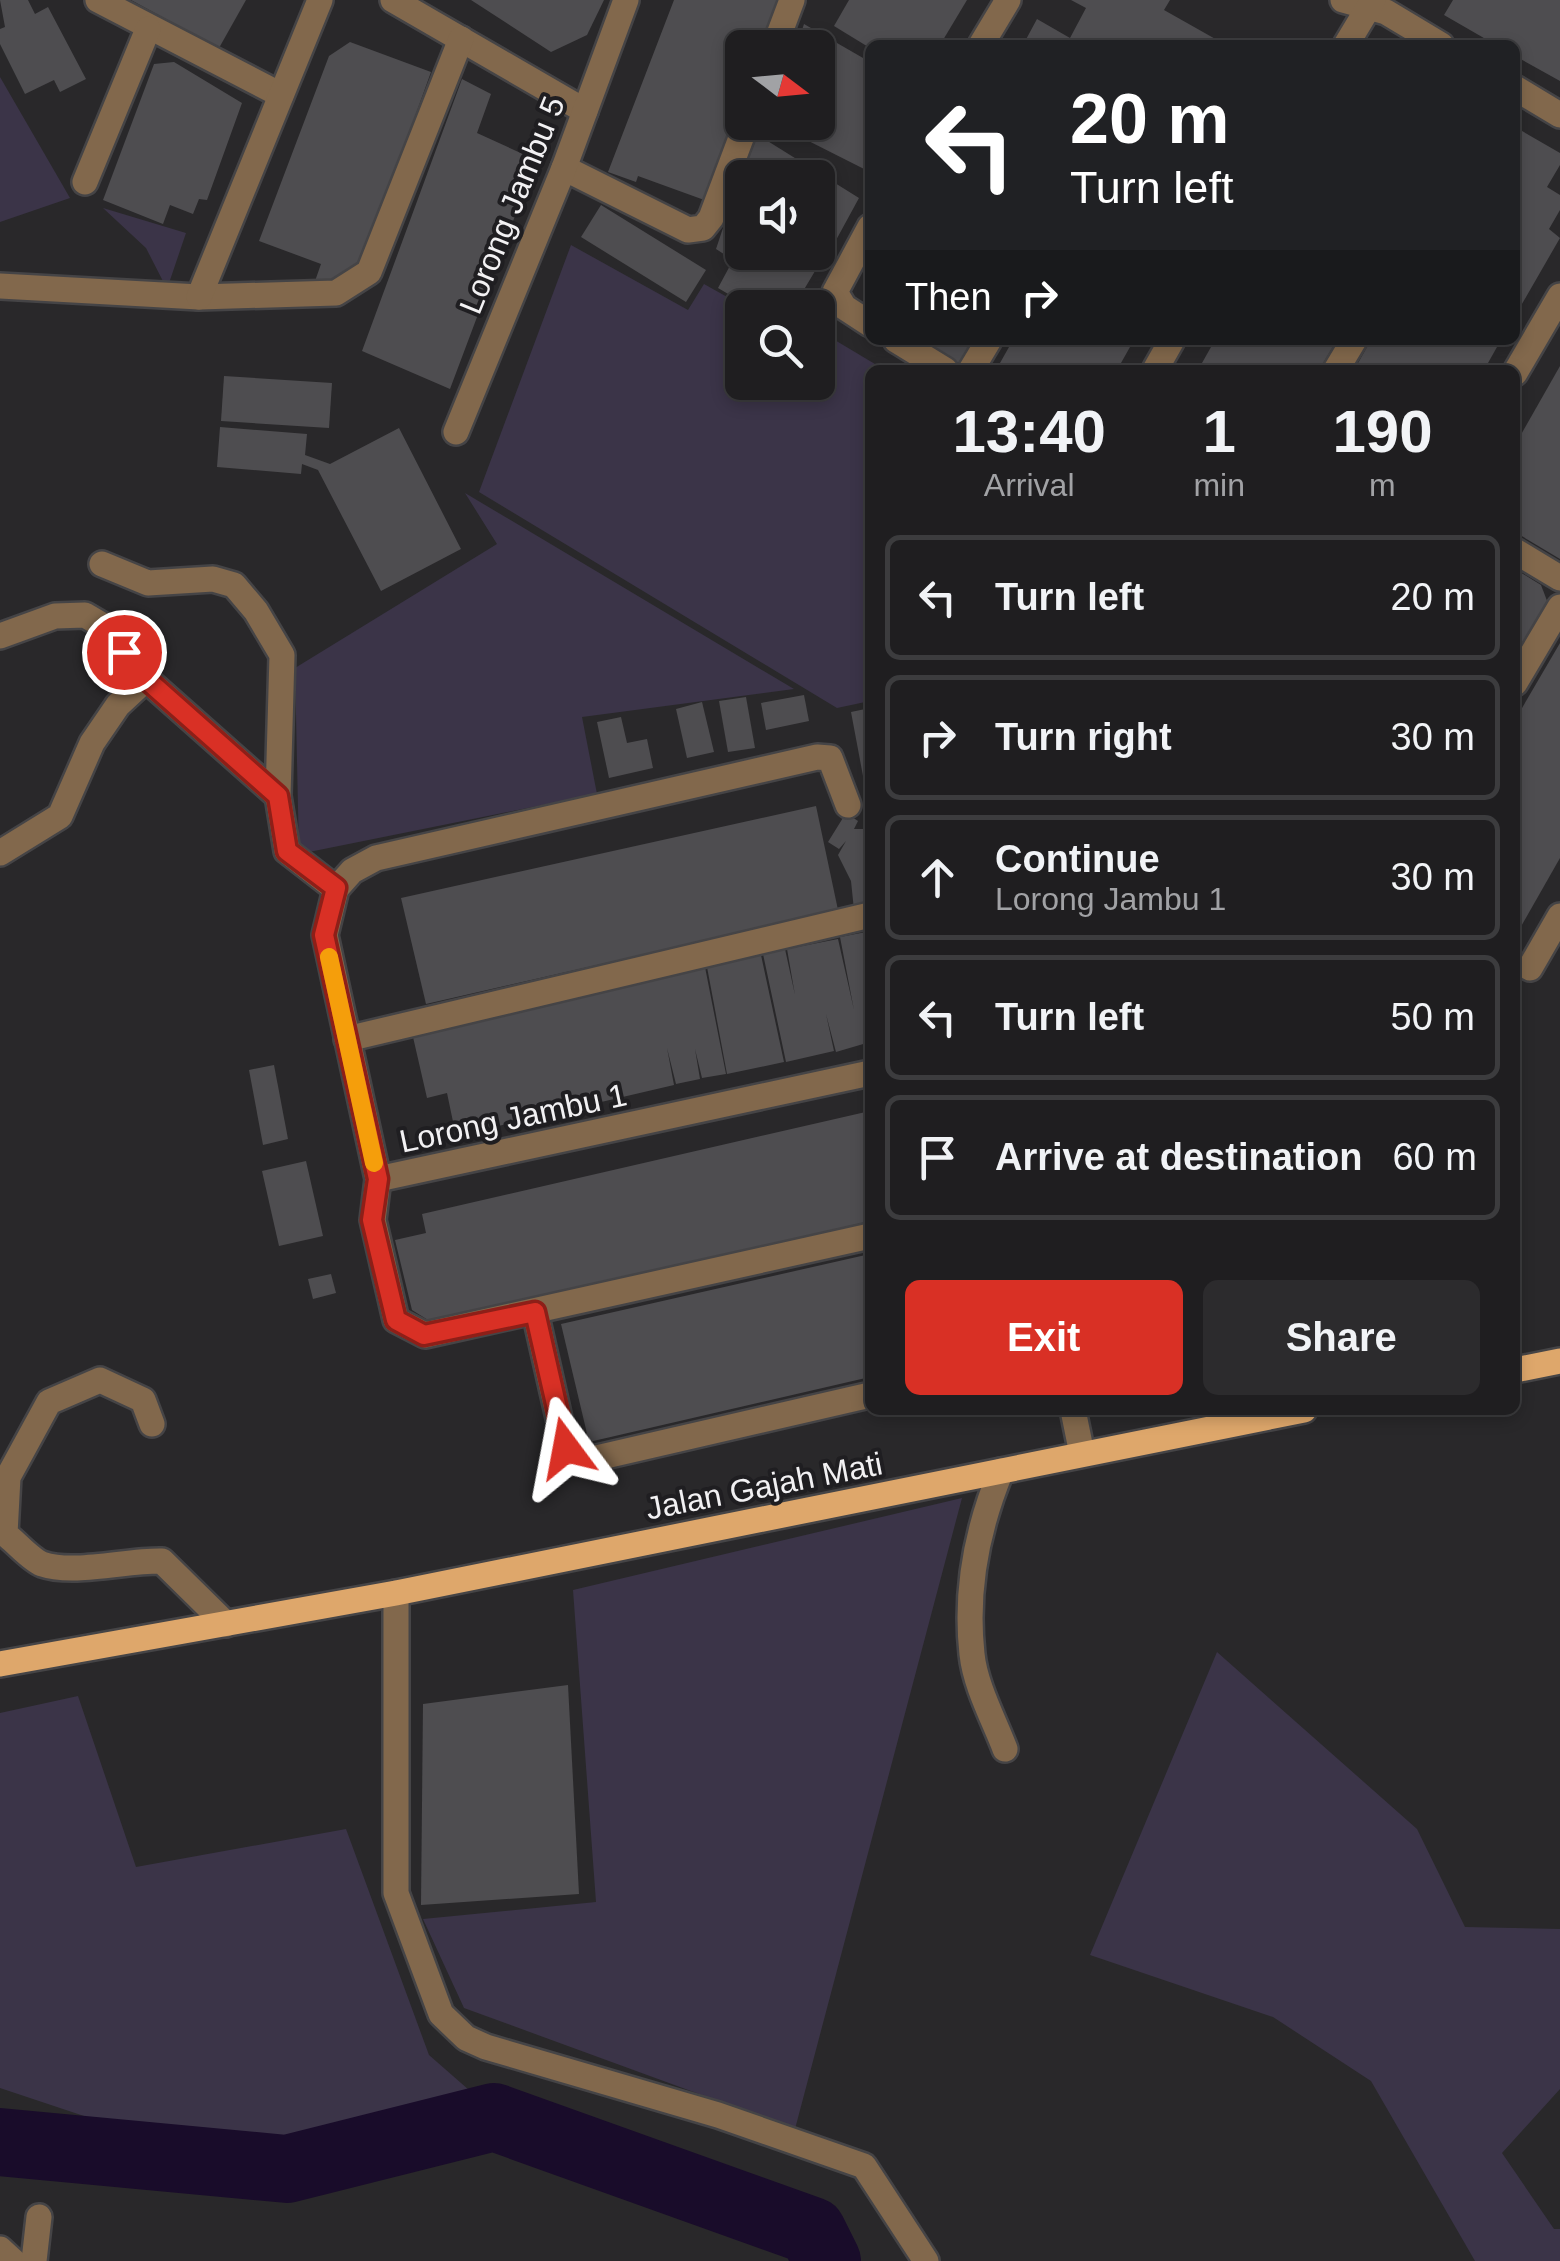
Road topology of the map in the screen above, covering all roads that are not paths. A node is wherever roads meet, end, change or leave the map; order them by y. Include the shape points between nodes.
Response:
1 (98, 0) edge
2 (320, 0) edge
3 (393, 0) edge
4 (626, 0) edge
5 (792, 0) edge
6 (1008, 0) edge
7 (1343, 0) edge
8 (1371, 4) edge
9 (148, 28) junction
10 (781, 30) edge
11 (460, 39) junction
12 (988, 40) edge
13 (1349, 40) edge
14 (1433, 40) edge
15 (1520, 91) edge
16 (281, 95) junction
17 (585, 111) junction
18 (1560, 115) edge
19 (740, 140) edge
20 (564, 168) junction
21 (85, 182) dead end
22 (865, 236) edge
23 (0, 286) edge
24 (200, 296) junction
25 (1560, 296) edge
26 (865, 321) edge
27 (904, 345) edge
28 (936, 365) edge
29 (1520, 365) edge
30 (456, 432) dead end
31 (1520, 554) edge
32 (102, 564) dead end
33 (1560, 578) edge
34 (1560, 607) edge
35 (0, 636) edge
36 (1520, 675) edge
37 (146, 679) junction
38 (278, 796) junction
39 (848, 805) dead end
40 (0, 853) edge
41 (336, 888) junction
42 (1560, 916) edge
43 (865, 917) edge
44 (1530, 968) dead end
45 (347, 1038) junction
46 (865, 1074) edge
47 (378, 1179) junction
48 (865, 1237) edge
49 (535, 1312) junction
50 (1560, 1362) edge
51 (1520, 1369) edge
52 (865, 1396) edge
53 (1073, 1415) edge
54 (1279, 1415) edge
55 (152, 1424) dead end
56 (1082, 1454) junction
57 (1001, 1471) junction
58 (396, 1593) junction
59 (226, 1624) junction
60 (0, 1664) edge
61 (1005, 1750) dead end
62 (40, 2217) dead end
63 (0, 2248) edge
64 (13, 2261) edge
65 (34, 2261) edge
66 (926, 2261) edge

1 - 9 street
2 - 16 street
3 - 11 street
4 - 17 street, Lorong Jambu 5
5 - 10 street
6 - 12 street
7 - 8 street
8 - 13 street
8 - 14 street
9 - 16 street
9 - 21 street
11 - 17 street
11 - 24 street via 369,272 336,293
15 - 18 street
16 - 24 street
17 - 20 street, Lorong Jambu 5
19 - 20 street via 703,228 688,230
20 - 30 street, Lorong Jambu 5
22 - 26 street via 835,292 844,308
23 - 24 street
25 - 29 street
27 - 28 street
31 - 33 street
32 - 38 street via 148,583 214,579 234,585 256,611 282,655
34 - 36 street
35 - 37 street via 55,616 84,615 102,625
37 - 38 street
37 - 40 street via 92,743 60,816
38 - 41 street via 287,851
39 - 41 street via 830,758 376,858
41 - 45 street, Lorong Jambu 1 via 324,935
42 - 44 street
43 - 45 street
45 - 47 street, Lorong Jambu 1
46 - 47 street, Lorong Jambu 1
47 - 49 street via 372,1220 396,1320 424,1335
48 - 49 street
49 - 52 street via 566,1448 574,1458
50 - 51 main road
53 - 56 street
54 - 56 main road, Jalan Gajah Mati
55 - 59 street via 143,1400 100,1380 49,1402 8,1478 5,1534 42,1564 162,1561
56 - 57 main road, Jalan Gajah Mati
57 - 58 main road, Jalan Gajah Mati
57 - 61 street via 979,1524 972,1657
58 - 59 main road, Jalan Gajah Mati
58 - 66 street via 396,1893 441,2014 466,2038 486,2046 718,2114 864,2166
59 - 60 main road, Jalan Gajah Mati
62 - 65 street
63 - 64 street

